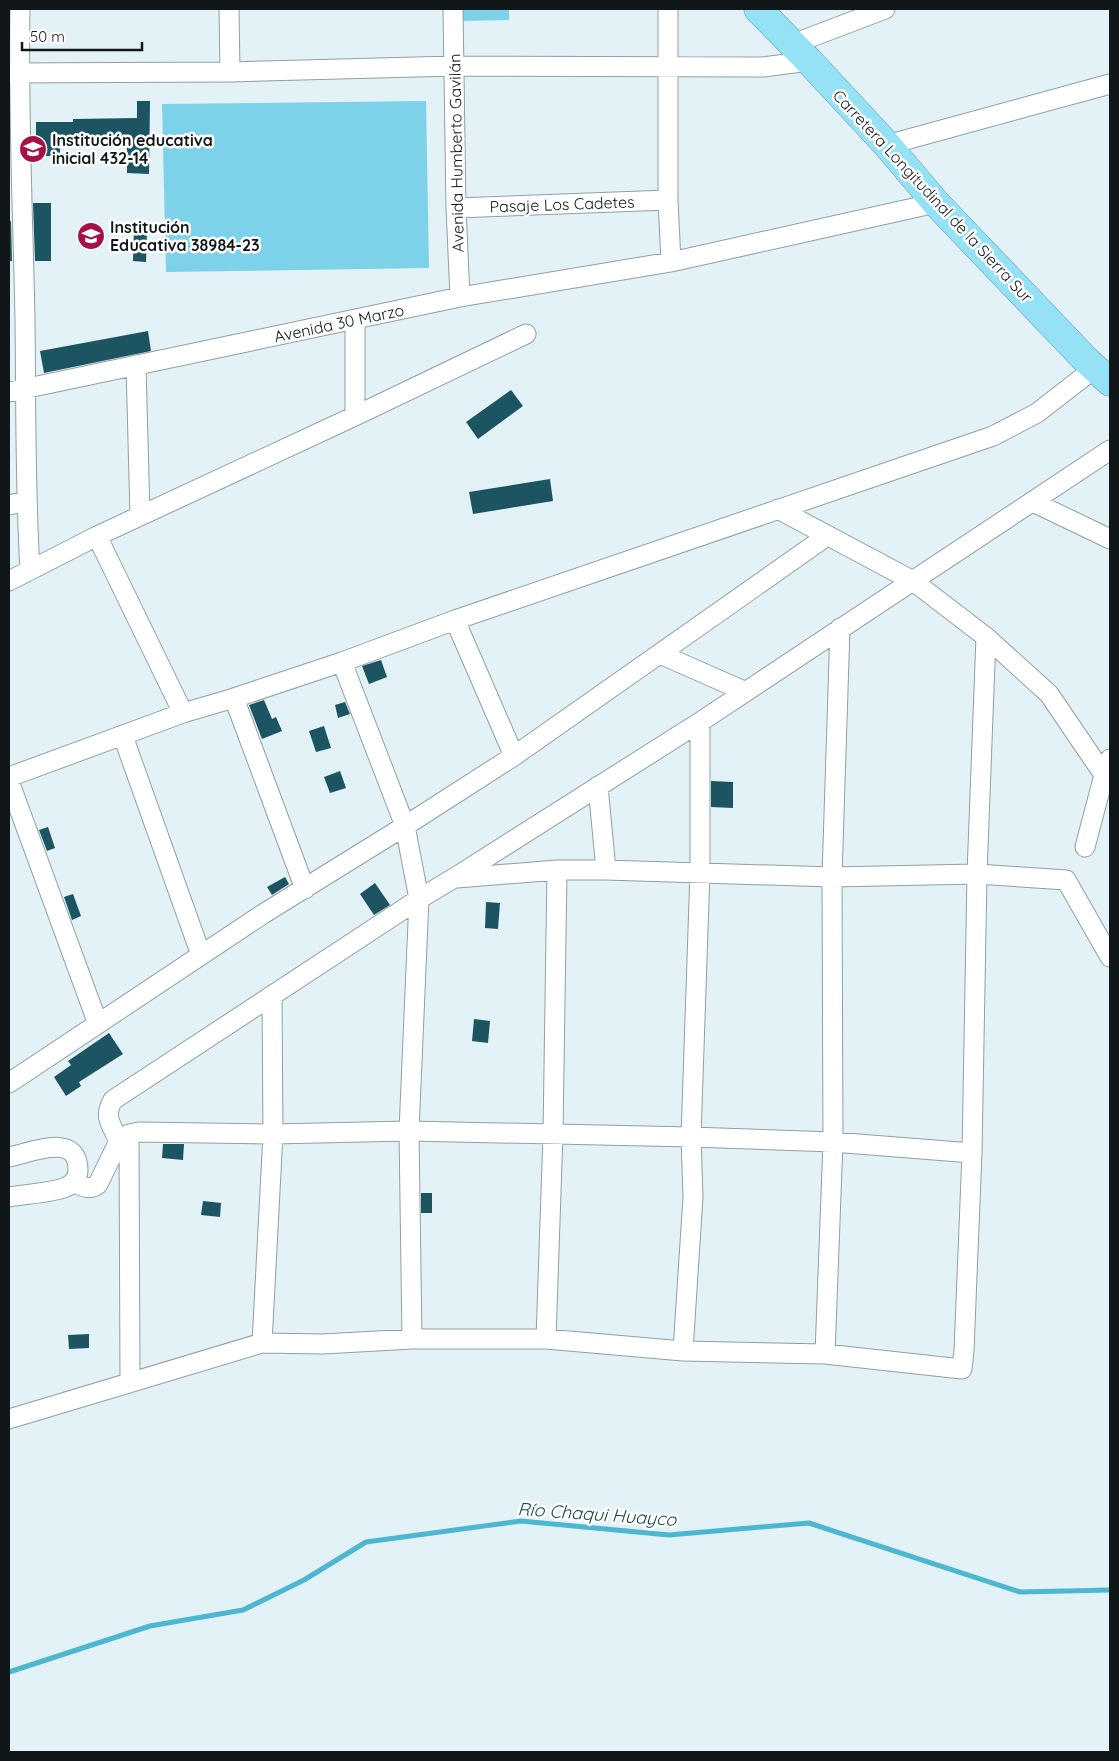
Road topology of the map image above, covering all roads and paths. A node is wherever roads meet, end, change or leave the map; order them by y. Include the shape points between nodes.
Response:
1 (20, 9) edge
2 (229, 9) edge
3 (453, 9) edge
4 (668, 9) edge
5 (758, 9) edge
6 (885, 9) edge
7 (801, 52) junction
8 (454, 66) junction
9 (667, 67) junction
10 (230, 72) junction
11 (14, 73) edge
12 (1110, 84) edge
13 (887, 145) junction
14 (668, 200) junction
15 (936, 204) junction
16 (456, 208) junction
17 (15, 209) edge
18 (671, 262) junction
19 (460, 297) junction
20 (355, 320) junction
21 (17, 321) edge
22 (526, 334) dead end
23 (136, 365) junction
24 (1103, 375) edge
25 (17, 390) edge
26 (355, 416) junction
27 (1110, 450) edge
28 (1033, 502) junction
29 (17, 503) edge
30 (778, 509) junction
31 (140, 516) junction
32 (97, 536) junction
33 (827, 536) junction
34 (1110, 539) edge
35 (30, 570) junction
36 (9, 581) edge
37 (913, 581) junction
38 (455, 620) junction
39 (840, 628) junction
40 (986, 637) junction
41 (660, 654) junction
42 (342, 662) junction
43 (744, 691) junction
44 (234, 698) junction
45 (183, 712) junction
46 (700, 722) junction
47 (124, 736) junction
48 (514, 756) junction
49 (1107, 767) edge
50 (9, 777) edge
51 (9, 781) edge
52 (598, 786) junction
53 (406, 826) junction
54 (1085, 846) dead end
55 (557, 870) junction
56 (606, 870) junction
57 (700, 871) junction
58 (976, 874) junction
59 (832, 877) junction
60 (454, 878) junction
61 (305, 889) junction
62 (419, 899) junction
63 (201, 955) junction
64 (1110, 957) edge
65 (272, 994) junction
66 (98, 1024) junction
67 (9, 1083) edge
68 (409, 1131) junction
69 (273, 1134) junction
70 (553, 1134) junction
71 (124, 1137) junction
72 (691, 1137) junction
73 (833, 1142) junction
74 (972, 1153) junction
75 (9, 1157) edge
76 (76, 1178) junction
77 (9, 1197) edge
78 (412, 1339) junction
79 (546, 1340) junction
80 (262, 1343) junction
81 (683, 1352) junction
82 (826, 1354) junction
83 (130, 1383) junction
84 (9, 1419) edge

1 - 11 street
2 - 10 street
3 - 8 street, Avenida Humberto Gavilán
4 - 9 street
5 - 7 highway, Carretera Longitudinal de la Sierra Sur
6 - 7 street
7 - 9 street via 763,67
7 - 13 highway, Carretera Longitudinal de la Sierra Sur
8 - 9 street
8 - 10 street
8 - 16 street, Avenida Humberto Gavilán
9 - 14 street
10 - 11 street
11 - 17 street
12 - 13 street
13 - 15 highway, Carretera Longitudinal de la Sierra Sur
14 - 16 street, Pasaje Los Cadetes
14 - 18 street
15 - 18 street, Avenida 30 Marzo
15 - 24 highway, Carretera Longitudinal de la Sierra Sur
16 - 19 street, Avenida Humberto Gavilán
17 - 21 street
18 - 19 street, Avenida 30 Marzo
19 - 20 street, Avenida 30 Marzo
20 - 23 street, Avenida 30 Marzo
20 - 26 street
21 - 25 street
22 - 26 street
23 - 25 street, Avenida 30 Marzo
23 - 31 street
24 - 30 street via 993,436
25 - 29 street
26 - 31 street
27 - 28 street
28 - 34 street
28 - 37 street
29 - 35 street
30 - 33 street
30 - 38 street
31 - 32 street
32 - 35 street
32 - 45 street
33 - 37 street
33 - 41 street
35 - 36 street
37 - 39 street
37 - 40 street
38 - 42 street
38 - 48 street
39 - 43 street
39 - 59 street
40 - 49 street via 1049,694
40 - 58 street
41 - 43 street
41 - 48 street
42 - 44 street
42 - 53 street
43 - 46 street
44 - 45 street
44 - 61 street
45 - 47 street
46 - 52 street
46 - 57 street
47 - 50 street
47 - 63 street
48 - 53 street
49 - 54 street
51 - 66 street
52 - 56 street
52 - 60 street
53 - 61 street
53 - 62 street
55 - 56 street
55 - 60 street
55 - 70 street
56 - 57 street
57 - 59 street
57 - 72 street
58 - 59 street
58 - 64 street via 1066,880
58 - 74 street
59 - 73 street
60 - 62 street
61 - 63 street
62 - 65 street
62 - 68 street
63 - 66 street
65 - 69 street
65 - 71 street via 113,1100 108,1118
66 - 67 street
68 - 69 street
68 - 70 street
68 - 78 street
69 - 71 street via 139,1132
69 - 80 street
70 - 72 street
70 - 79 street
71 - 76 street via 98,1184 90,1188
71 - 83 street
72 - 73 street
72 - 81 street via 693,1197
73 - 74 street
73 - 82 street
74 - 82 street via 962,1369
75 - 76 street via 46,1147 64,1147 78,1164
76 - 77 street via 65,1188
78 - 79 street
78 - 80 street via 323,1344
79 - 81 street
80 - 83 street
81 - 82 street
83 - 84 street

